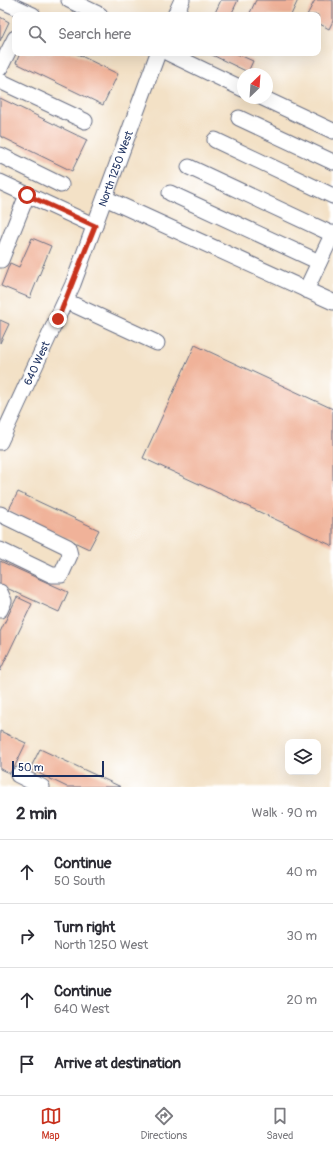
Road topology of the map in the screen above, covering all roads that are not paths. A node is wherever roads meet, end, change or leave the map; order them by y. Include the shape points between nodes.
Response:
1 (0, 0) edge
2 (69, 0) edge
3 (182, 0) edge
4 (30, 11) edge
5 (94, 12) edge
6 (176, 12) edge
7 (12, 44) edge
8 (157, 56) edge
9 (174, 56) edge
10 (0, 68) edge
11 (0, 81) edge
12 (237, 86) edge
13 (273, 103) edge
14 (239, 118) dead end
15 (86, 121) dead end
16 (333, 131) edge
17 (215, 140) dead end
18 (0, 156) edge
19 (333, 162) edge
20 (189, 167) dead end
21 (0, 182) edge
22 (61, 185) dead end
23 (170, 193) dead end
24 (27, 195) junction
25 (333, 196) edge
26 (105, 198) junction
27 (95, 226) junction
28 (333, 233) edge
29 (1, 260) dead end
30 (319, 262) junction
31 (73, 284) joint
32 (306, 290) junction
33 (66, 301) junction
34 (333, 302) edge
35 (157, 343) dead end
36 (6, 412) edge
37 (0, 442) edge
38 (0, 514) edge
39 (0, 550) edge
40 (0, 592) edge
41 (0, 610) edge
42 (18, 775) dead end
43 (42, 787) edge

1 - 4 street
2 - 5 street
3 - 6 street
7 - 10 street
8 - 26 street, North 1250 West
9 - 12 street
11 - 15 street
13 - 16 street
14 - 19 street
17 - 25 street
18 - 22 street
20 - 28 street
21 - 24 street
23 - 30 street
24 - 27 street
24 - 29 street
26 - 27 street, North 1250 West
26 - 32 street
27 - 31 street, North 1250 West
28 - 30 street
30 - 32 street
31 - 33 street, 640 West
32 - 34 street
33 - 35 street
33 - 36 street, 640 West
36 - 37 street, 640 West
38 - 39 street via 68,547 70,555 61,575 52,574
40 - 41 street via 4,602
42 - 43 street

